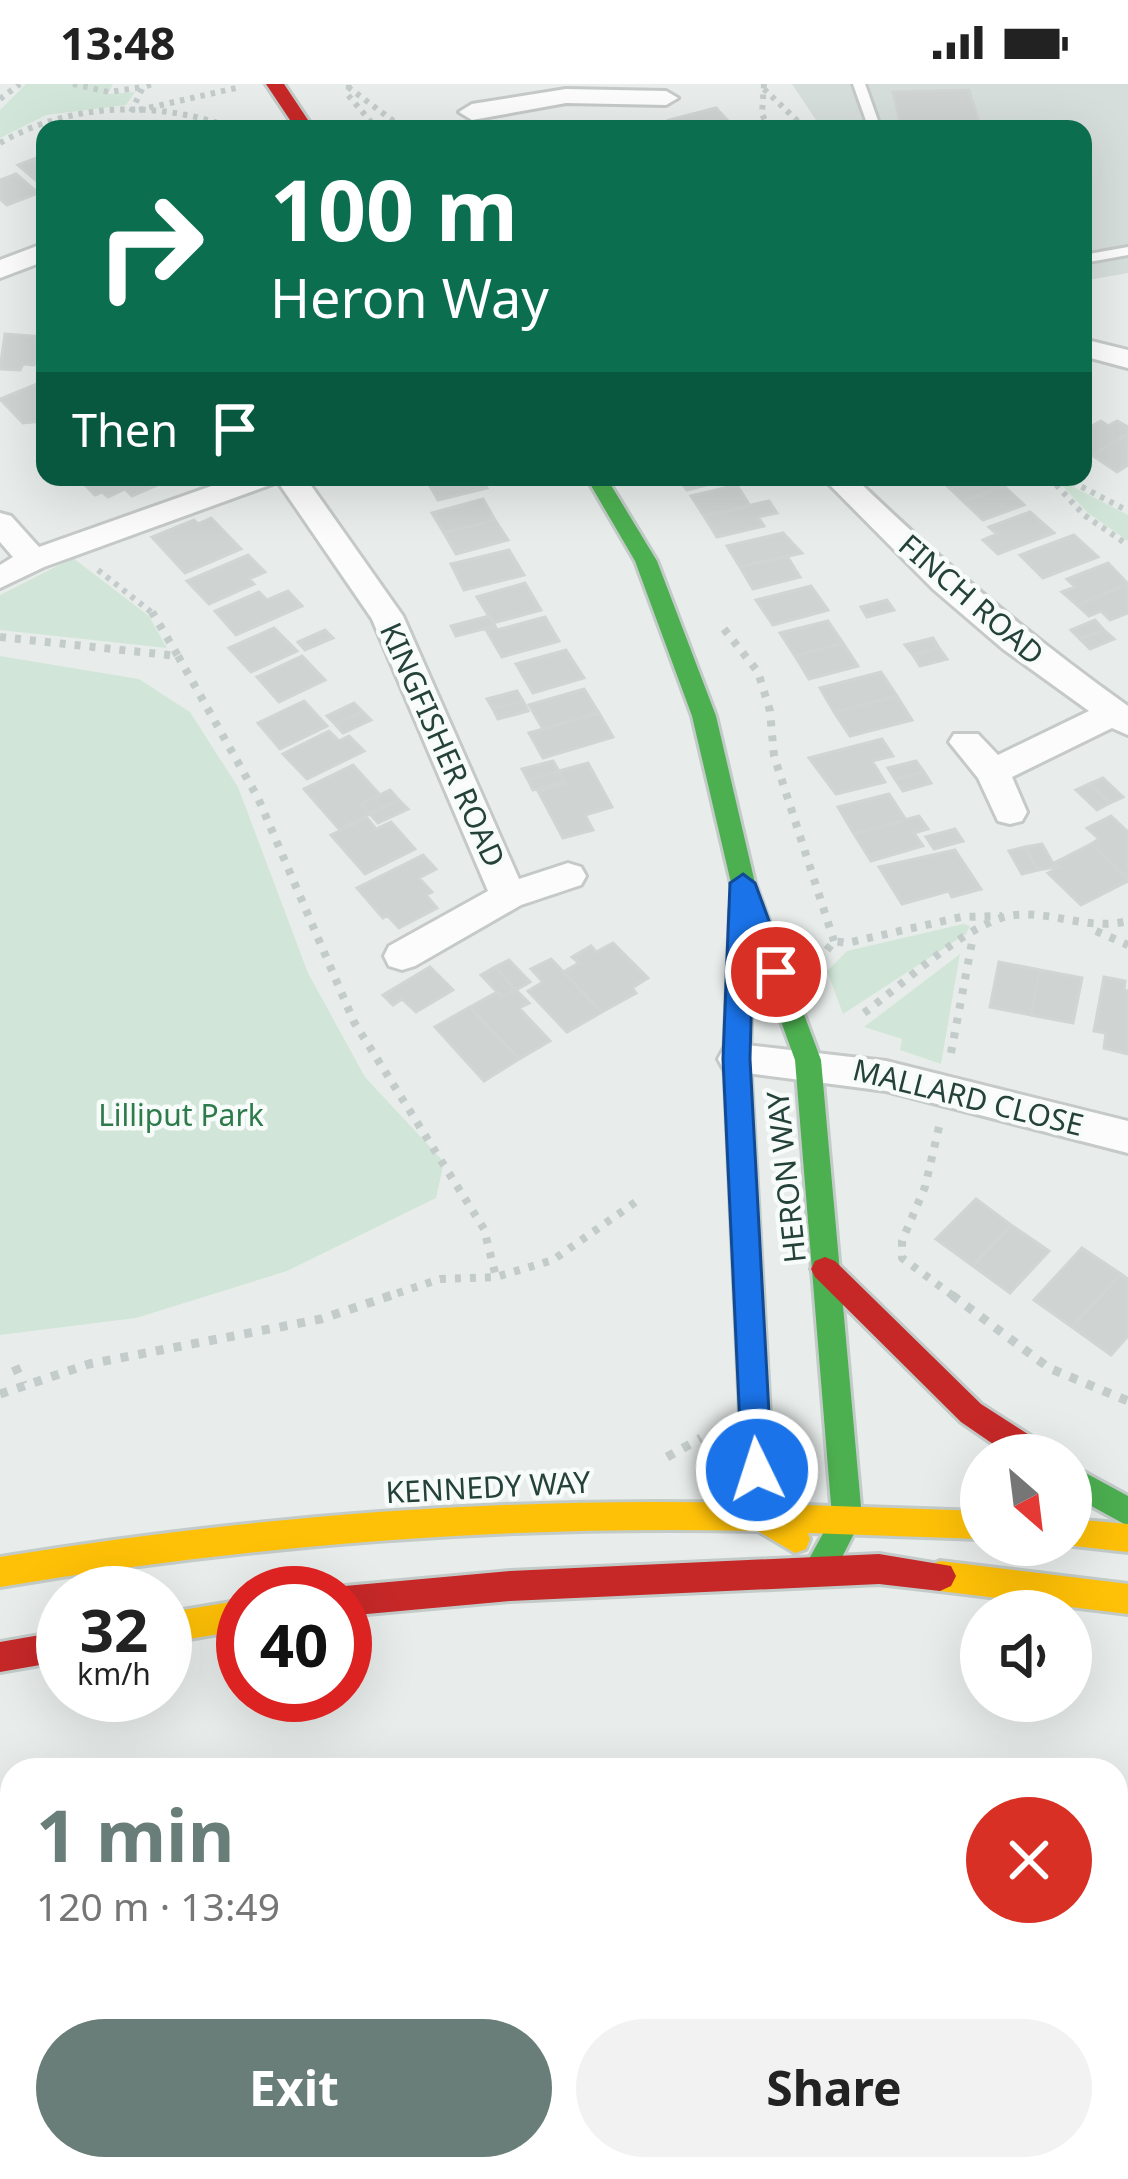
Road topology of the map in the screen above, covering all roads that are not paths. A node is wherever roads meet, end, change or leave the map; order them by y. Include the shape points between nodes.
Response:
1 (275, 84) edge
2 (860, 84) edge
3 (601, 94) junction
4 (666, 98) dead end
5 (472, 112) dead end
6 (297, 120) edge
7 (605, 120) edge
8 (872, 120) edge
9 (1128, 251) edge
10 (36, 254) edge
11 (1092, 257) edge
12 (0, 270) edge
13 (1092, 349) edge
14 (1128, 359) edge
15 (241, 486) edge
16 (296, 486) edge
17 (601, 486) edge
18 (846, 486) edge
19 (0, 523) edge
20 (32, 560) junction
21 (0, 578) edge
22 (1121, 718) edge
23 (966, 742) dead end
24 (993, 772) junction
25 (1010, 812) dead end
26 (568, 876) dead end
27 (743, 883) junction
28 (508, 896) junction
29 (402, 956) dead end
30 (737, 1059) junction
31 (808, 1060) junction
32 (1128, 1137) edge
33 (825, 1269) junction
34 (1002, 1434) edge
35 (1092, 1491) edge
36 (1128, 1512) edge
37 (760, 1515) junction
38 (847, 1518) junction
39 (960, 1524) edge
40 (1092, 1535) edge
41 (1128, 1538) edge
42 (823, 1561) junction
43 (0, 1572) edge
44 (372, 1599) edge
45 (1128, 1599) edge
46 (36, 1651) edge
47 (0, 1657) edge

1 - 6 street
2 - 8 lane
3 - 4 street
3 - 5 street
3 - 7 street
9 - 11 lane
10 - 12 street
13 - 14 street
15 - 20 street
16 - 28 street, KINGFISHER ROAD via 387,616
17 - 27 street, HERON WAY via 646,561 704,716
18 - 22 street, FINCH ROAD via 944,582
19 - 20 street
20 - 21 street
22 - 24 street, FINCH ROAD
23 - 24 street
24 - 25 street
26 - 28 street, KINGFISHER ROAD
27 - 30 street, HERON WAY
27 - 31 street, HERON WAY
28 - 29 street, KINGFISHER ROAD
30 - 31 street, MALLARD CLOSE
30 - 37 street, HERON WAY
31 - 32 street, MALLARD CLOSE
31 - 33 street, HERON WAY
33 - 34 street, HERON WAY via 971,1413
33 - 38 street
35 - 36 street
37 - 38 street, KENNEDY WAY
37 - 42 street
37 - 43 street, KENNEDY WAY via 527,1515 292,1532
38 - 39 street, KENNEDY WAY
38 - 42 street
40 - 41 street
42 - 44 street
42 - 45 street
46 - 47 street

